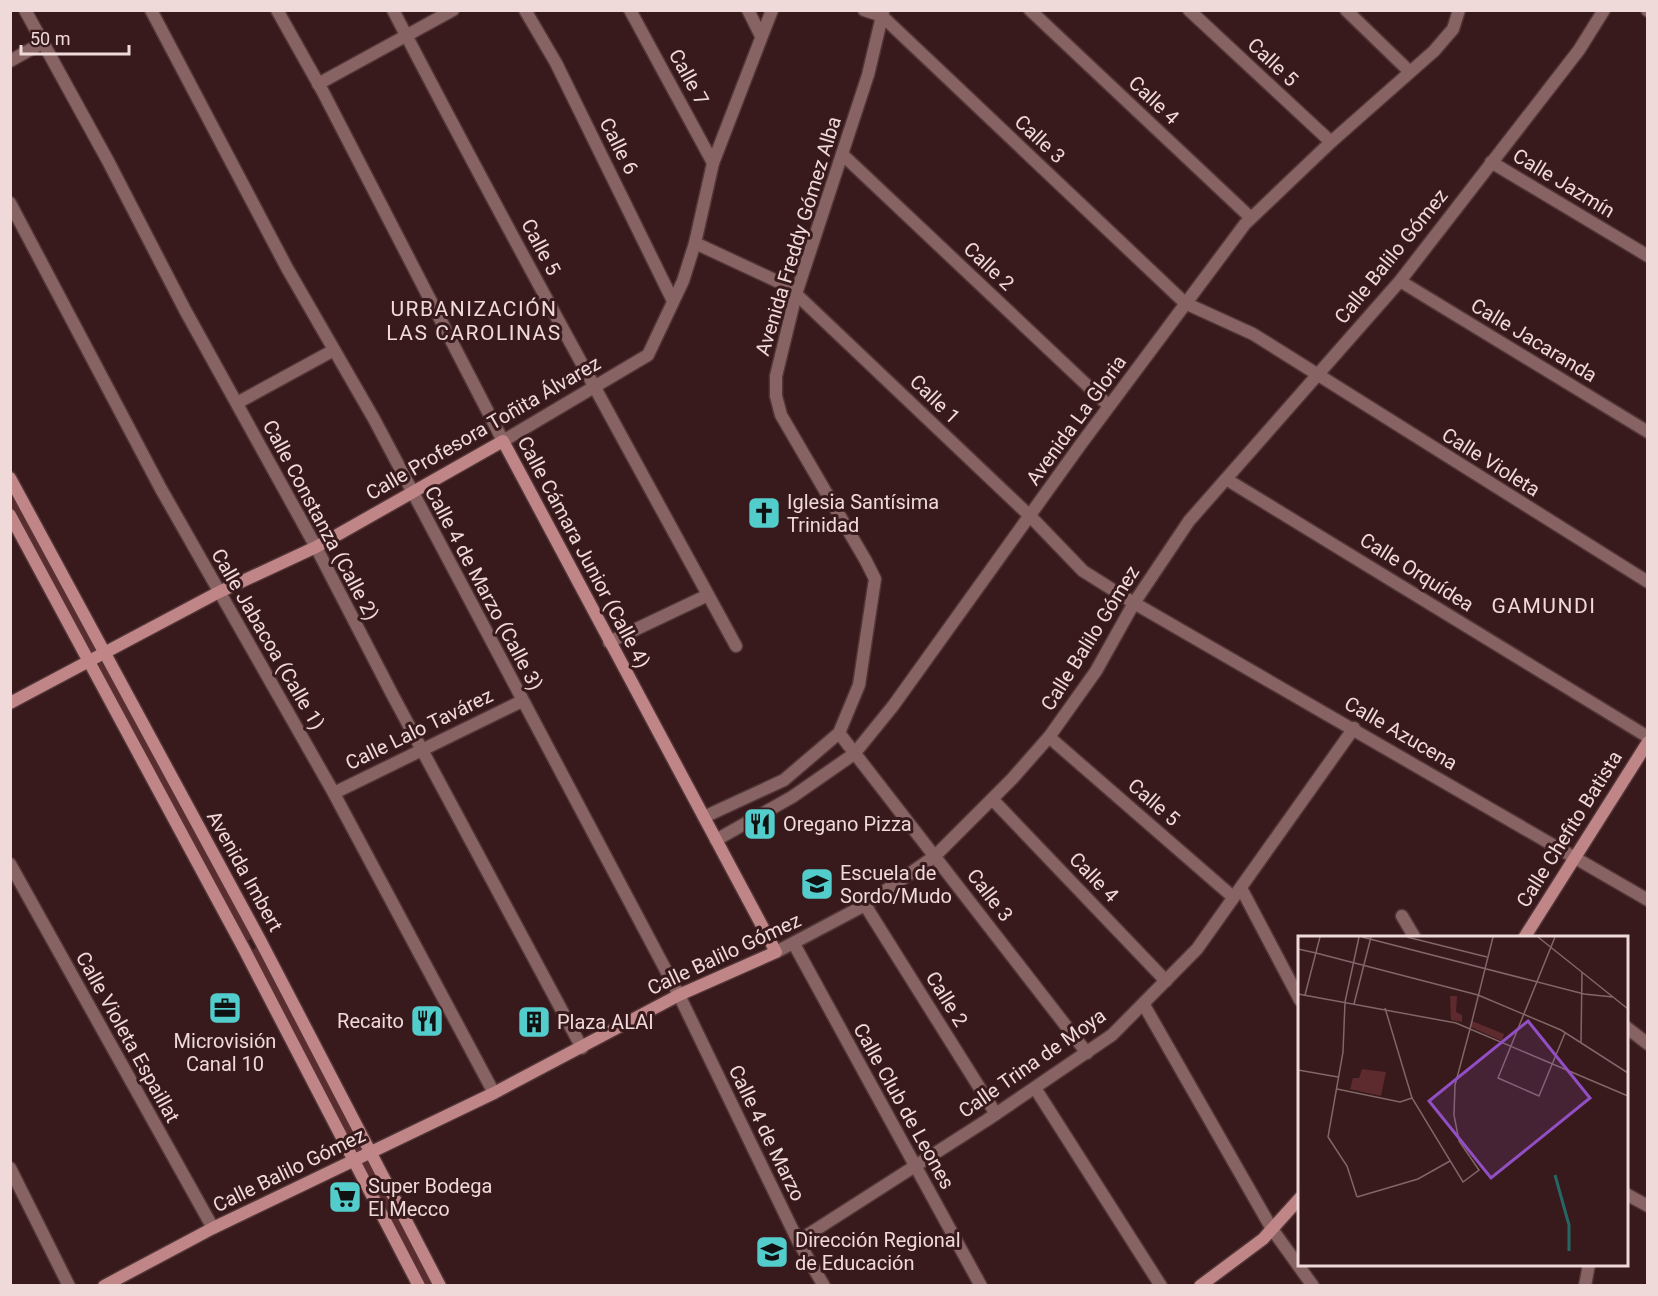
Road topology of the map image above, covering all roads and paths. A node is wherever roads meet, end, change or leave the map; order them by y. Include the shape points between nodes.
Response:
1 (25, 10) edge
2 (151, 10) edge
3 (277, 10) edge
4 (393, 10) edge
5 (453, 10) edge
6 (525, 10) edge
7 (630, 10) edge
8 (748, 10) edge
9 (772, 10) edge
10 (864, 10) edge
11 (1030, 10) edge
12 (1189, 10) edge
13 (1346, 10) edge
14 (1459, 10) edge
15 (1604, 10) edge
16 (883, 13) edge
17 (406, 36) junction
18 (761, 36) junction
19 (42, 43) junction
20 (10, 61) edge
21 (1409, 71) junction
22 (318, 84) junction
23 (1331, 142) junction
24 (842, 154) junction
25 (1491, 162) junction
26 (713, 163) junction
27 (10, 203) edge
28 (1251, 218) junction
29 (695, 243) junction
30 (1647, 256) edge
31 (1400, 281) junction
32 (796, 294) junction
33 (673, 301) junction
34 (1185, 303) junction
35 (334, 350) junction
36 (1315, 375) junction
37 (594, 388) junction
38 (237, 403) junction
39 (1109, 406) junction
40 (1647, 432) edge
41 (503, 441) junction
42 (10, 478) edge
43 (1227, 479) junction
44 (410, 492) junction
45 (10, 515) edge
46 (1031, 517) junction
47 (316, 547) junction
48 (1647, 582) edge
49 (219, 592) junction
50 (708, 595) junction
51 (1134, 603) junction
52 (609, 642) junction
53 (736, 646) dead end
54 (105, 655) junction
55 (91, 662) junction
56 (522, 700) junction
57 (10, 703) edge
58 (1354, 728) junction
59 (839, 733) junction
60 (1049, 737) junction
61 (1647, 737) edge
62 (1647, 742) edge
63 (421, 749) junction
64 (854, 754) junction
65 (334, 793) junction
66 (993, 800) junction
67 (704, 817) junction
68 (716, 840) junction
69 (935, 856) junction
70 (1575, 857) junction
71 (10, 864) edge
72 (1237, 892) junction
73 (1647, 900) edge
74 (865, 905) junction
75 (1402, 916) dead end
76 (1414, 936) edge
77 (1525, 936) edge
78 (260, 940) junction
79 (794, 944) junction
80 (244, 949) junction
81 (776, 952) junction
82 (1166, 981) junction
83 (679, 995) junction
84 (1298, 998) edge
85 (1144, 1005) junction
86 (1628, 1029) edge
87 (1647, 1044) edge
88 (582, 1048) junction
89 (1087, 1053) junction
90 (1035, 1088) junction
91 (494, 1093) junction
92 (996, 1114) junction
93 (371, 1153) junction
94 (353, 1161) junction
95 (914, 1165) junction
96 (10, 1168) edge
97 (1628, 1195) edge
98 (1298, 1199) edge
99 (1647, 1206) edge
100 (213, 1228) junction
101 (1272, 1229) junction
102 (798, 1241) junction
103 (1298, 1265) edge
104 (1299, 1266) edge
105 (1589, 1266) edge
106 (69, 1286) edge
107 (104, 1286) edge
108 (419, 1286) edge
109 (440, 1286) edge
110 (824, 1286) edge
111 (981, 1286) edge
112 (1161, 1286) edge
113 (1200, 1286) edge
114 (1313, 1286) edge
115 (1585, 1286) edge

1 - 19 street, Calle Constanza (Calle 2)
2 - 35 street, Calle 4 de Marzo (Calle 3)
3 - 22 street, Calle Cámara Junior (Calle 4)
4 - 17 street, Calle 5
5 - 17 street
6 - 33 street, Calle 6 via 556,63
7 - 26 street, Calle 7
8 - 18 street
9 - 18 street, Calle Profesora Toñita Álvarez
10 - 16 street, Calle 3
11 - 28 street, Calle 4
12 - 23 street, Calle 5
13 - 21 street
14 - 21 street, Avenida La Gloria via 1453,29
15 - 25 street, Calle Balilo Gómez via 1579,50
16 - 24 street, Avenida Freddy Gómez Alba
16 - 34 street, Calle 3
17 - 22 street
17 - 37 street, Calle 5
18 - 26 street, Calle Profesora Toñita Álvarez
19 - 20 street
19 - 38 street, Calle Constanza (Calle 2)
21 - 23 street, Avenida La Gloria
22 - 41 street, Calle Cámara Junior (Calle 4)
23 - 28 street, Avenida La Gloria
24 - 32 street, Avenida Freddy Gómez Alba
24 - 39 street, Calle 2
25 - 30 street, Calle Jazmín
25 - 31 street, Calle Balilo Gómez
26 - 29 street, Calle Profesora Toñita Álvarez
27 - 49 street, Calle Jabacoa (Calle 1)
28 - 34 street, Avenida La Gloria
29 - 32 street, Calle 1 via 781,283
29 - 33 street, Calle Profesora Toñita Álvarez
31 - 36 street, Calle Balilo Gómez
31 - 40 street, Calle Jacaranda
32 - 46 street, Calle 1
32 - 59 street, Avenida Freddy Gómez Alba via 776,376 781,415 875,579 859,685
33 - 37 street, Calle Profesora Toñita Álvarez via 648,355
34 - 36 street, Calle 3 via 1253,334
34 - 39 street, Avenida La Gloria
35 - 38 street
35 - 44 street, Calle 4 de Marzo (Calle 3)
36 - 43 street, Calle Balilo Gómez
36 - 48 street, Calle Violeta
37 - 41 street, Calle Profesora Toñita Álvarez
37 - 50 street, Calle 5
38 - 47 street, Calle Constanza (Calle 2)
39 - 46 street, Avenida La Gloria
41 - 44 street, Calle Profesora Toñita Álvarez
41 - 52 street, Calle Cámara Junior (Calle 4)
42 - 54 street, Avenida Imbert
43 - 51 street, Calle Balilo Gómez via 1189,521
43 - 61 street, Calle Orquídea
44 - 47 street, Calle Profesora Toñita Álvarez
44 - 56 street, Calle 4 de Marzo (Calle 3)
45 - 55 street, Avenida Imbert
46 - 51 street, Calle 1 via 1083,571
46 - 64 street, Avenida La Gloria
47 - 49 street, Calle Profesora Toñita Álvarez
47 - 63 street, Calle Constanza (Calle 2)
49 - 54 street, Calle Profesora Toñita Álvarez
49 - 65 street, Calle Jabacoa (Calle 1)
50 - 52 street
50 - 53 street, Calle 5
51 - 58 street, Calle Azucena
51 - 60 street, Calle Balilo Gómez via 1096,671
52 - 67 street, Calle Cámara Junior (Calle 4)
54 - 55 street, Calle Profesora Toñita Álvarez
54 - 78 street, Avenida Imbert
55 - 57 street, Calle Profesora Toñita Álvarez
55 - 80 street, Avenida Imbert
56 - 63 street, Calle Lalo Tavárez
56 - 83 street, Calle 4 de Marzo (Calle 3)
58 - 70 street, Calle Azucena
58 - 72 street, Calle Trina de Moya
59 - 64 street, Calle 3
59 - 67 street via 784,780
60 - 66 street, Calle Balilo Gómez
60 - 72 street, Calle 5
62 - 70 street, Calle Chefito Batista
63 - 65 street, Calle Lalo Tavárez
63 - 88 street, Calle Constanza (Calle 2)
64 - 68 street, Avenida La Gloria via 792,797
64 - 69 street, Calle 3
65 - 91 street, Calle Jabacoa (Calle 1)
66 - 69 street, Calle Balilo Gómez
66 - 82 street, Calle 4
67 - 68 street, Calle Cámara Junior (Calle 4)
68 - 81 street, Calle Cámara Junior (Calle 4)
69 - 74 street, Calle Balilo Gómez
69 - 89 street, Calle 3
70 - 73 street, Calle Azucena
70 - 77 street, Calle Chefito Batista
71 - 100 street, Calle Violeta Espaillat
72 - 82 street, Calle Trina de Moya via 1197,949
72 - 84 street
74 - 79 street, Calle Balilo Gómez
74 - 92 street, Calle 2
75 - 76 street
78 - 80 street
78 - 93 street, Avenida Imbert
79 - 81 street, Calle Balilo Gómez
79 - 95 street, Calle Club de Leones
80 - 94 street, Avenida Imbert
81 - 83 street, Calle Balilo Gómez
82 - 85 street, Calle Trina de Moya
83 - 88 street, Calle Balilo Gómez
83 - 102 street, Calle 4 de Marzo
85 - 89 street, Calle Trina de Moya
85 - 101 street
86 - 87 street
88 - 91 street, Calle Balilo Gómez
89 - 90 street, Calle Trina de Moya
90 - 92 street, Calle Trina de Moya
90 - 112 street
91 - 93 street, Calle Balilo Gómez
92 - 95 street, Calle Trina de Moya
93 - 94 street, Calle Balilo Gómez
93 - 109 street, Avenida Imbert
94 - 100 street, Calle Balilo Gómez
94 - 108 street, Avenida Imbert
95 - 102 street, Calle Trina de Moya
95 - 111 street, Calle Club de Leones
96 - 106 street
97 - 99 street
98 - 101 street
100 - 107 street, Calle Balilo Gómez
101 - 103 street
101 - 113 street
102 - 110 street, Calle 4 de Marzo
104 - 114 street
105 - 115 street

